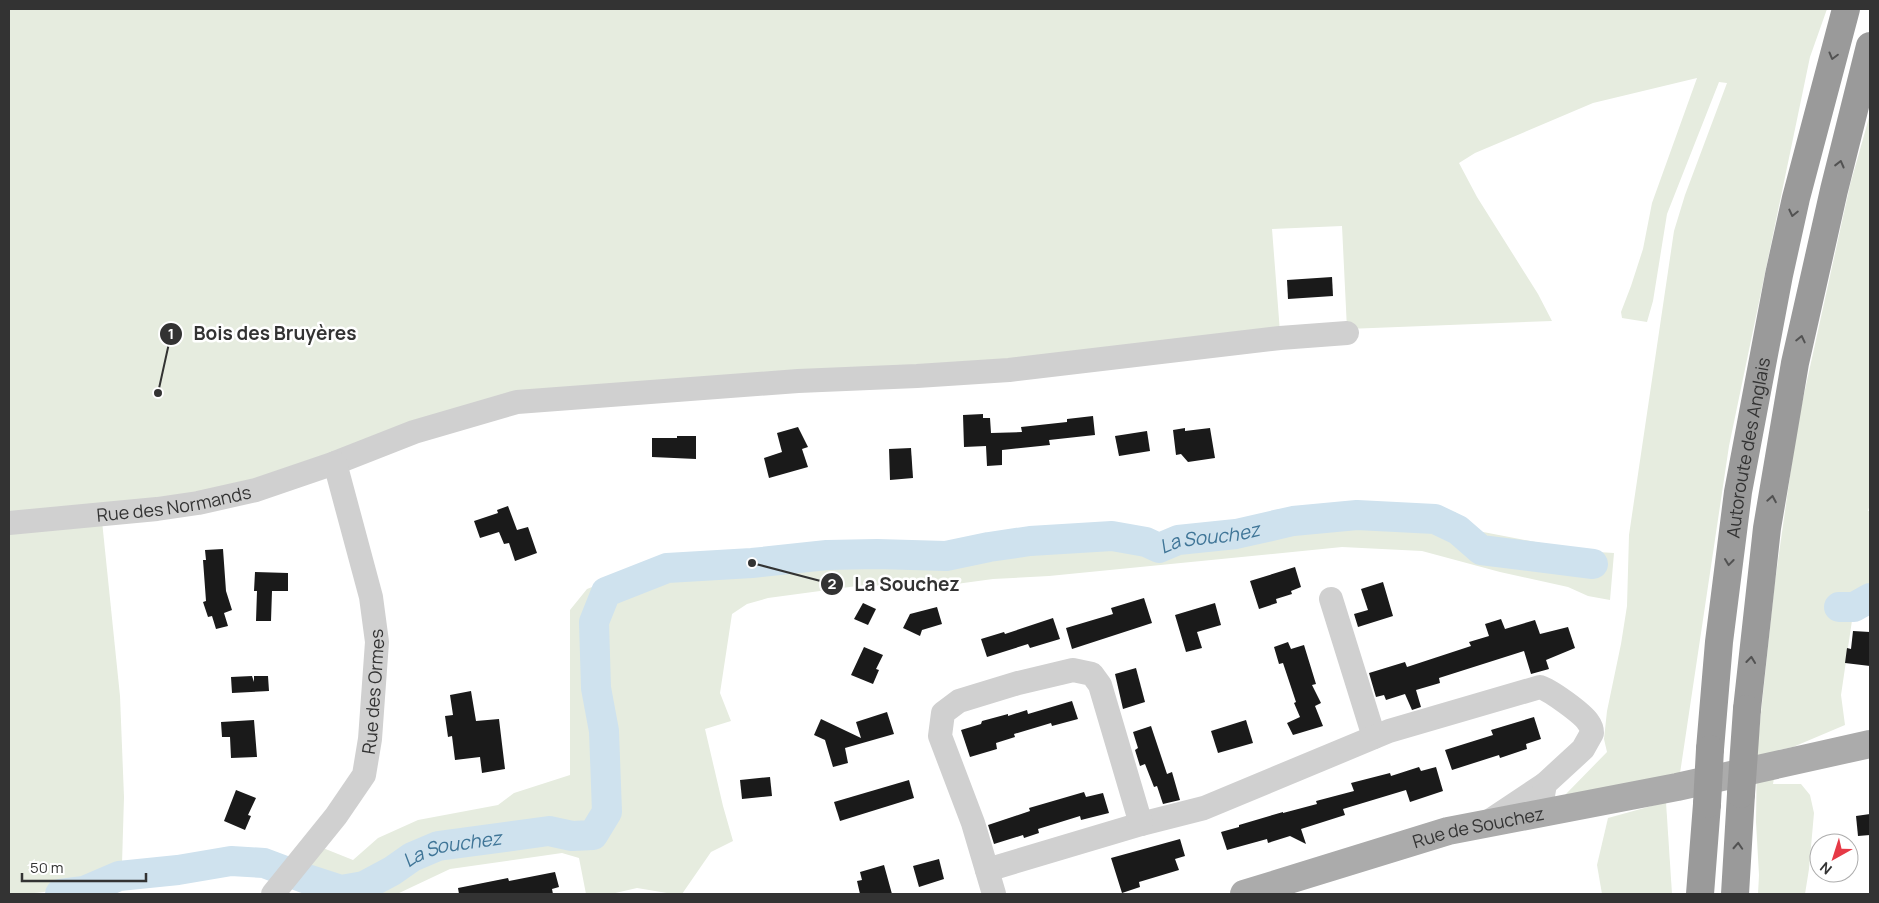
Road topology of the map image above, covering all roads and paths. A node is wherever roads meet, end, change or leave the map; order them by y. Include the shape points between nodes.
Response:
1 (1846, 9) edge
2 (1870, 46) edge
3 (1347, 333) dead end
4 (335, 463) junction
5 (9, 523) edge
6 (1330, 599) dead end
7 (1374, 737) junction
8 (1856, 751) edge
9 (1545, 784) junction
10 (1545, 812) junction
11 (1486, 823) junction
12 (1141, 824) junction
13 (987, 870) junction
14 (278, 888) edge
15 (994, 894) edge
16 (1247, 894) edge
17 (1292, 894) edge
18 (1700, 894) edge
19 (1735, 894) edge

1 -> 18 highway, Autoroute des Anglais, bridge via 1796,198 1739,482 1719,642
19 -> 2 highway, Autoroute des Anglais, bridge via 1747,709 1767,528 1795,364
3 - 4 street, Rue des Normands via 1009,370 798,381 517,402 414,432
4 - 5 street, Rue des Normands via 256,490 198,503
4 - 14 street, Rue des Ormes via 371,597 377,642 370,739 364,774 336,816
6 - 7 street
7 - 9 street via 1540,687 1589,723 1592,733 1583,749
7 - 12 street via 1204,808
8 - 10 main road
9 - 10 street
9 - 11 street
10 - 11 main road, Rue de Souchez
10 - 17 main road, Rue de Souchez
11 - 16 main road, Rue de Souchez
12 - 13 street
12 - 13 street via 1100,685 1092,674 1073,670 1018,682 959,701 943,713 940,736
13 - 15 street

